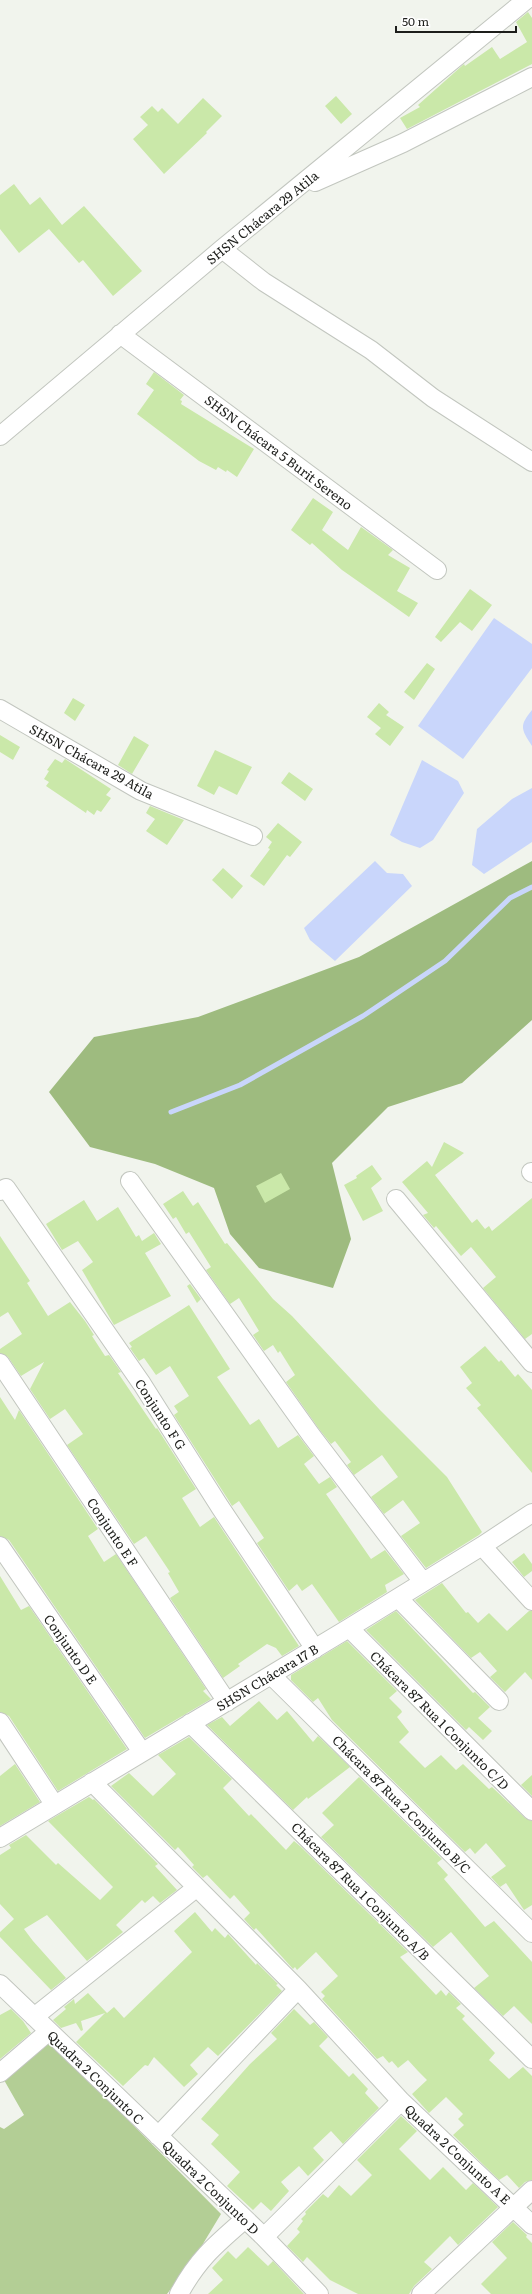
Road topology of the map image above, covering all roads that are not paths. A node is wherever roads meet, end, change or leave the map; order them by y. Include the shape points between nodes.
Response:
1 (526, 0) edge
2 (532, 77) edge
3 (294, 191) junction
4 (222, 249) junction
5 (120, 334) junction
6 (0, 436) edge
7 (532, 462) edge
8 (437, 570) dead end
9 (0, 709) edge
10 (253, 836) dead end
11 (130, 1181) dead end
12 (0, 1191) edge
13 (396, 1199) dead end
14 (0, 1363) edge
15 (532, 1363) edge
16 (532, 1513) edge
17 (0, 1546) edge
18 (482, 1546) junction
19 (422, 1582) junction
20 (398, 1598) junction
21 (532, 1601) edge
22 (349, 1628) junction
23 (315, 1649) junction
24 (271, 1675) junction
25 (500, 1701) dead end
26 (227, 1702) junction
27 (0, 1722) edge
28 (190, 1723) junction
29 (142, 1752) junction
30 (92, 1782) junction
31 (54, 1804) junction
32 (532, 1811) edge
33 (0, 1838) edge
34 (196, 1888) junction
35 (532, 1933) edge
36 (0, 1984) edge
37 (298, 1989) junction
38 (34, 2017) junction
39 (48, 2032) junction
40 (532, 2059) edge
41 (0, 2073) edge
42 (401, 2101) junction
43 (158, 2136) junction
44 (532, 2190) edge
45 (515, 2207) junction
46 (245, 2219) junction
47 (532, 2225) edge
48 (264, 2237) junction
49 (179, 2294) edge
50 (319, 2294) edge
51 (421, 2294) edge

1 - 3 street, SHSN Chácara 29 Atila
2 - 3 street via 403,143
3 - 4 street, SHSN Chácara 29 Atila
4 - 5 street, SHSN Chácara 29 Atila
4 - 7 street via 264,282 371,350 433,398
5 - 6 street, SHSN Chácara 29 Atila
5 - 8 street, SHSN Chácara 5 Burit Sereno
9 - 10 street, SHSN Chácara 29 Atila via 141,791
11 - 19 street via 311,1435
12 - 23 street, Conjunto F G via 6,1188 137,1378
13 - 15 street
14 - 26 street, Conjunto E F
16 - 18 street, SHSN Chácara 17 B
17 - 29 street, Conjunto D E
18 - 19 street, SHSN Chácara 17 B
18 - 21 street
19 - 20 street, SHSN Chácara 17 B
20 - 22 street, SHSN Chácara 17 B
20 - 25 street
22 - 23 street, SHSN Chácara 17 B
22 - 32 street, Chácara 87 Rua 1 Conjunto C/D
23 - 24 street, SHSN Chácara 17 B
24 - 26 street, SHSN Chácara 17 B
24 - 35 street, Chácara 87 Rua 2 Conjunto B/C
26 - 28 street, SHSN Chácara 17 B
27 - 31 street
28 - 29 street, SHSN Chácara 17 B
28 - 40 street, Chácara 87 Rua 1 Conjunto A/B
29 - 30 street, SHSN Chácara 17 B
30 - 31 street, SHSN Chácara 17 B
30 - 34 street, Quadra 2 Conjunto A E
31 - 33 street, SHSN Chácara 17 B
34 - 37 street, Quadra 2 Conjunto A E
34 - 38 street
36 - 38 street, Quadra 2 Conjunto C
37 - 42 street, Quadra 2 Conjunto A E
37 - 43 street
38 - 39 street, Quadra 2 Conjunto C
39 - 41 street
39 - 43 street, Quadra 2 Conjunto C
42 - 45 street, Quadra 2 Conjunto A E
42 - 48 street
43 - 46 street, Quadra 2 Conjunto D
44 - 45 street
45 - 47 street, Quadra 2 Conjunto A E
45 - 51 street
46 - 48 street, Quadra 2 Conjunto D
46 - 49 street via 207,2252
48 - 50 street, Quadra 2 Conjunto D

